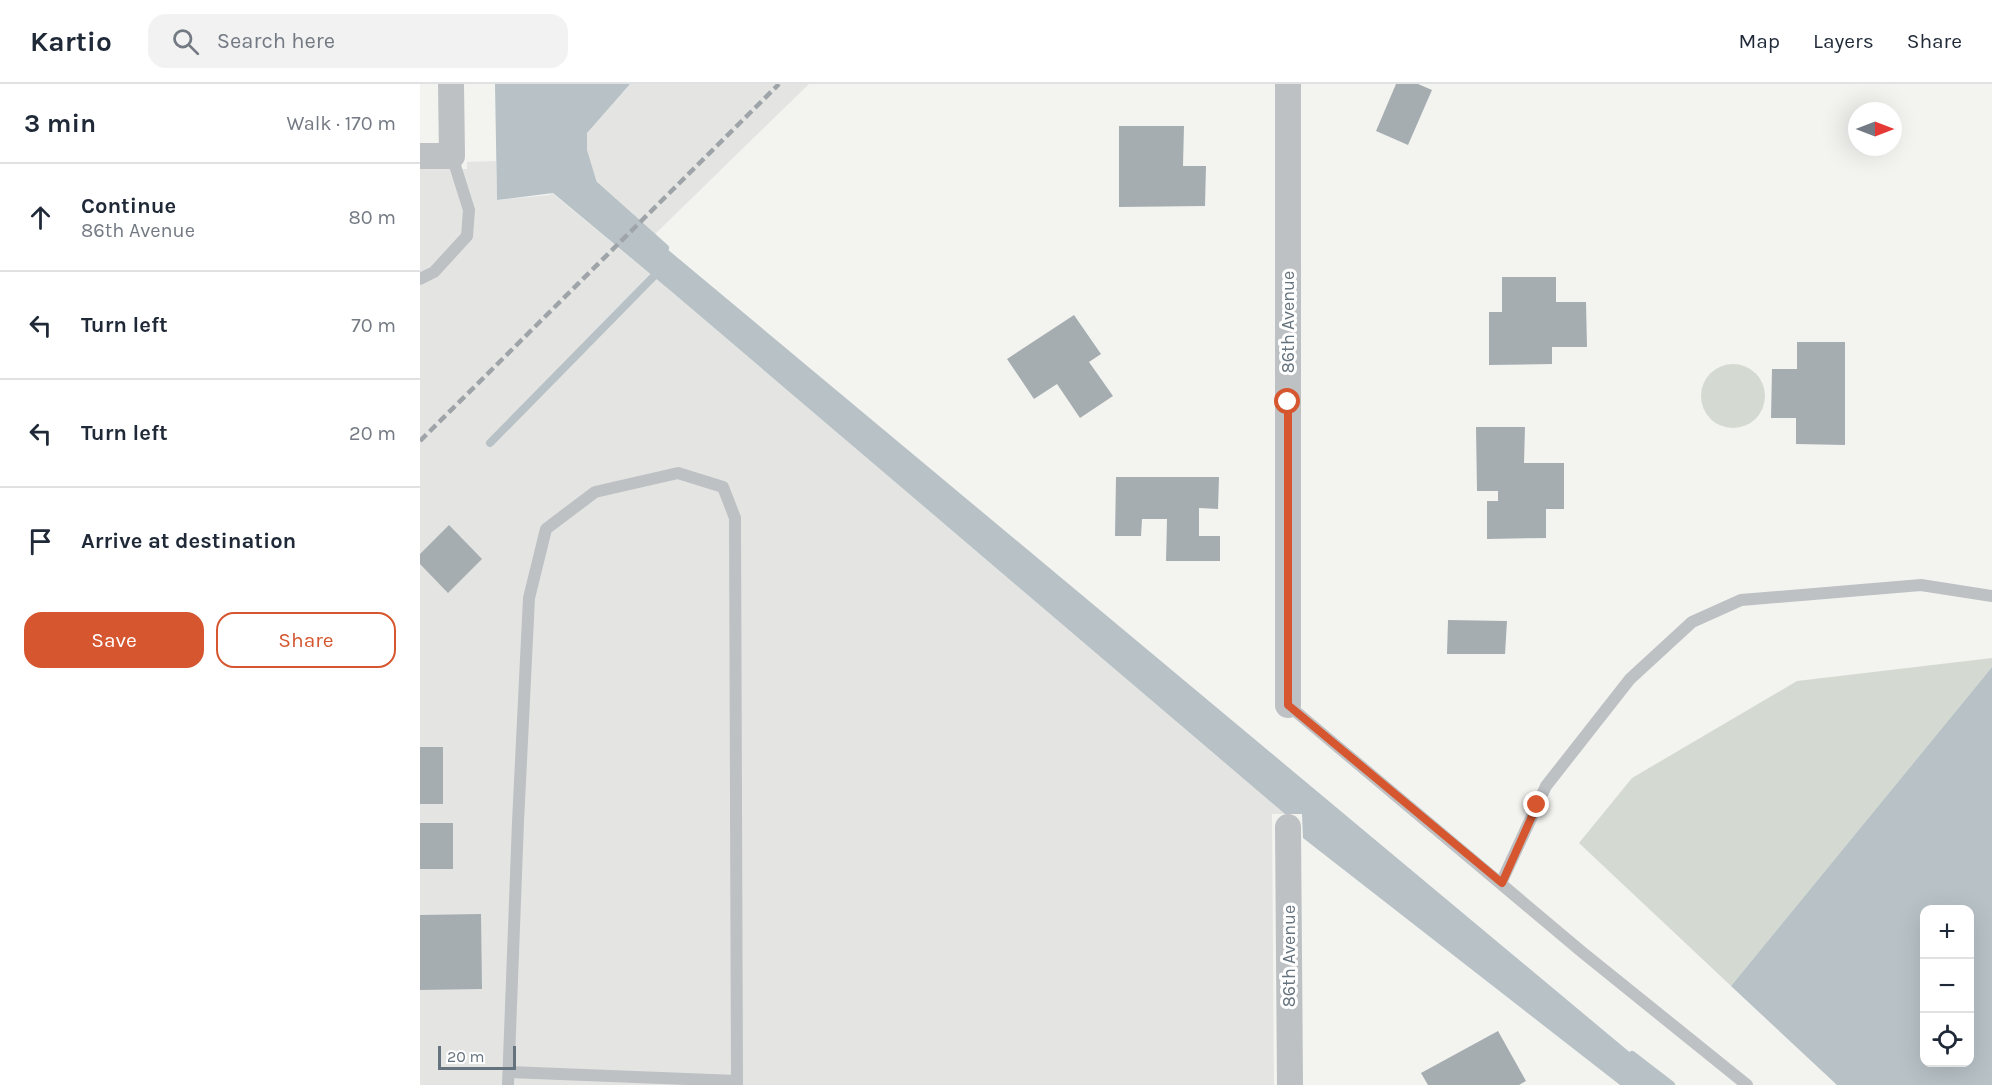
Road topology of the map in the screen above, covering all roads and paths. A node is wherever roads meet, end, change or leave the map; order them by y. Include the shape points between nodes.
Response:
1 (452, 84) edge
2 (1288, 84) edge
3 (420, 156) edge
4 (452, 156) junction
5 (420, 279) edge
6 (1992, 596) edge
7 (1288, 705) joint
8 (1288, 827) dead end
9 (1502, 883) junction
10 (509, 1078) edge
11 (737, 1083) edge
12 (1290, 1085) edge
13 (1747, 1085) edge

1 - 4 street
2 - 7 street, 86th Avenue
3 - 4 street
4 - 5 lane via 469,210 467,236 434,272
6 - 9 lane via 1921,585 1741,600 1692,622 1630,679 1546,786
7 - 9 lane
8 - 12 street, 86th Avenue
9 - 13 lane
10 - 11 lane
10 - 11 lane via 529,598 546,529 596,492 678,473 723,487 735,518

